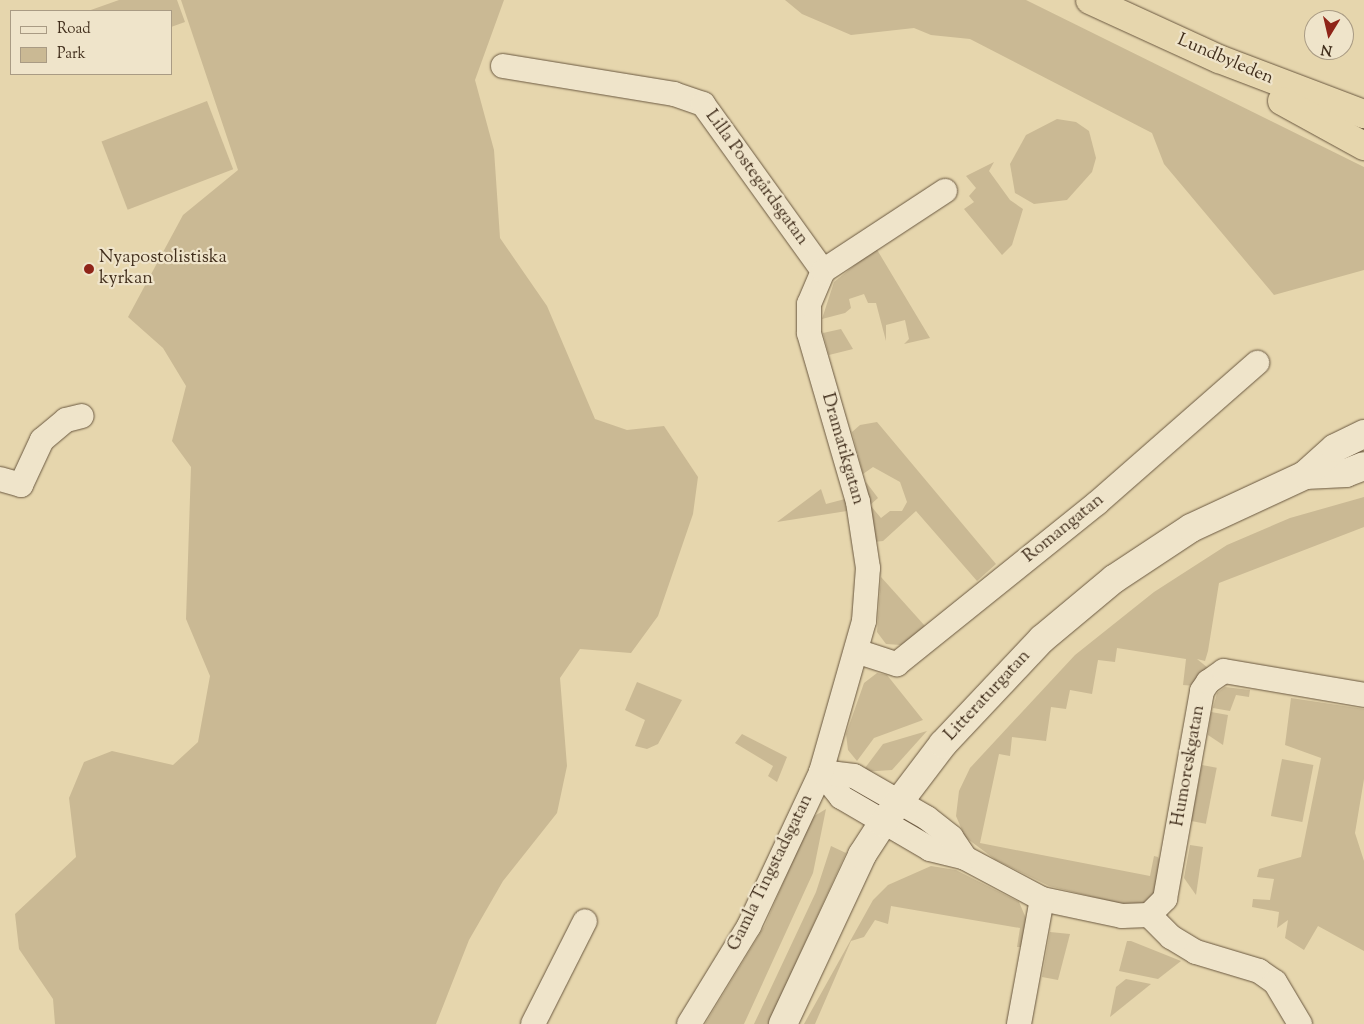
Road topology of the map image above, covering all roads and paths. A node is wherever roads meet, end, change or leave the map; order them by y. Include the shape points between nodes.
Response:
1 (1090, 0) edge
2 (1218, 59) junction
3 (504, 66) dead end
4 (1364, 114) edge
5 (1364, 146) edge
6 (945, 191) dead end
7 (823, 271) junction
8 (1257, 363) dead end
9 (82, 416) dead end
10 (1364, 434) edge
11 (1364, 466) edge
12 (1305, 475) junction
13 (0, 479) edge
14 (859, 652) junction
15 (1364, 695) edge
16 (821, 772) junction
17 (899, 801) junction
18 (883, 823) junction
19 (965, 858) junction
20 (1042, 899) junction
21 (1149, 915) junction
22 (585, 921) dead end
23 (533, 1024) edge
24 (689, 1024) edge
25 (783, 1024) edge
26 (1019, 1024) edge
27 (1300, 1024) edge

1 - 2 highway, Lundbyleden
2 - 4 highway, Lundbyleden
2 - 5 highway via 1237,77
3 - 7 street, Lilla Postegårdsgatan via 655,90 703,104
6 - 7 street
7 - 14 street, Dramatikgatan via 809,304 809,328 863,529 868,568
8 - 14 street, Romangatan via 1097,503 897,664
9 - 13 street via 66,420 42,440 21,485
10 - 12 street, Litteraturgatan via 1335,448
11 - 12 street, Litteraturgatan via 1346,473
12 - 17 street, Litteraturgatan via 1191,528 1114,579 1042,639 944,744
14 - 16 street, Dramatikgatan
15 - 21 street, Humoreskgatan via 1224,671 1208,682 1202,691 1165,899
16 - 17 street via 854,776
16 - 18 street via 841,797
16 - 24 street, Gamla Tingstadsgatan via 749,926
17 - 18 street, Litteraturgatan
17 - 19 street via 951,837
18 - 19 street via 930,848
18 - 25 street, Litteraturgatan via 862,855
19 - 20 street
20 - 21 street via 1122,916
20 - 26 street
21 - 27 street via 1171,937 1196,952 1259,971 1275,982
22 - 23 street

